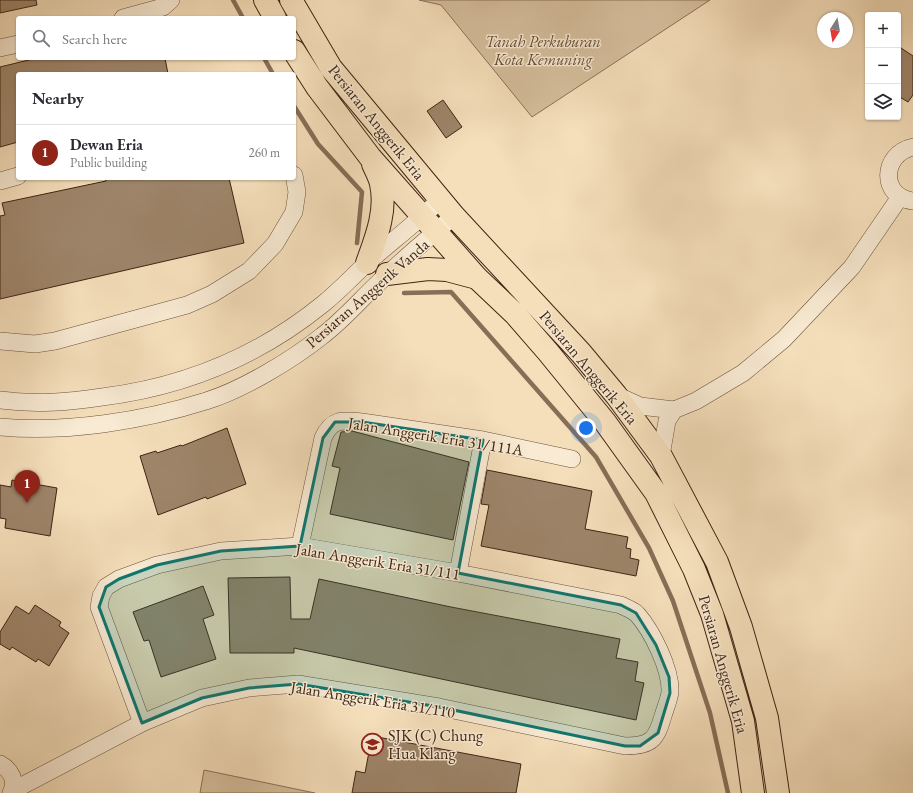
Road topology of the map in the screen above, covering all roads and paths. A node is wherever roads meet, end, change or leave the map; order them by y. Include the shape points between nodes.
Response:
1 (171, 0) edge
2 (266, 0) edge
3 (291, 0) edge
4 (130, 16) edge
5 (274, 16) edge
6 (16, 44) edge
7 (0, 48) edge
8 (296, 54) edge
9 (913, 147) edge
10 (370, 157) junction
11 (16, 177) edge
12 (295, 180) edge
13 (0, 181) edge
14 (906, 199) edge
15 (447, 208) junction
16 (430, 224) junction
17 (367, 263) junction
18 (387, 274) junction
19 (477, 278) junction
20 (0, 341) edge
21 (616, 395) junction
22 (0, 400) edge
23 (674, 410) junction
24 (2, 429) edge
25 (483, 440) junction
26 (660, 456) junction
27 (572, 459) dead end
28 (300, 546) junction
29 (458, 573) junction
30 (670, 693) joint
31 (142, 723) junction
32 (0, 764) edge
33 (12, 792) edge
34 (754, 793) edge
35 (778, 793) edge

1 - 4 street via 163,7
2 - 5 main road
3 - 15 main road, Persiaran Anggerik Eria via 331,68
6 - 7 street
8 - 10 main road, Persiaran Anggerik Eria via 317,88
9 - 14 street via 896,155 890,163 888,172 889,182
10 - 16 main road, Persiaran Anggerik Eria
10 - 17 main road via 381,184 382,202 378,232
11 - 13 street
12 - 20 street via 297,192 294,212 275,244 249,271 212,294 187,305 54,341 35,344
14 - 23 street via 852,267 784,339 743,373 696,401
15 - 16 street, Persiaran Anggerik Vanda
15 - 21 main road, Persiaran Anggerik Eria via 581,353
16 - 17 street, Persiaran Anggerik Vanda
16 - 18 street, Persiaran Anggerik Vanda
16 - 19 main road, Persiaran Anggerik Eria
17 - 22 street, Persiaran Anggerik Vanda via 322,304 272,340 197,376 148,390 75,401 27,404
18 - 19 main road via 428,269 447,270
18 - 24 street, Persiaran Anggerik Vanda via 322,336 249,382 207,401 115,421 56,428
19 - 34 main road, Persiaran Anggerik Eria via 515,314 548,352 605,422 656,493 694,569 712,614 743,721
21 - 23 street via 640,406
21 - 26 main road, Persiaran Anggerik Eria
23 - 26 street via 667,421
25 - 27 street, Jalan Anggerik Eria 31/111A
25 - 28 street, Jalan Anggerik Eria 31/111A via 346,420 335,422 327,429 323,438
25 - 29 street
26 - 35 main road, Persiaran Anggerik Eria via 717,562 742,626 767,718
28 - 29 street, Jalan Anggerik Eria 31/111
28 - 31 street, Jalan Anggerik Eria 31/111 via 214,552 157,565 119,579 106,587 99,607
29 - 30 street, Jalan Anggerik Eria 31/111 via 621,605 631,610 646,626 661,657 669,677
30 - 31 street, Jalan Anggerik Eria 31/110 via 658,733 640,746 625,746 439,707 298,684 249,688 202,698
31 - 33 street, Jalan Anggerik Eria 31/110
32 - 33 street via 13,778

